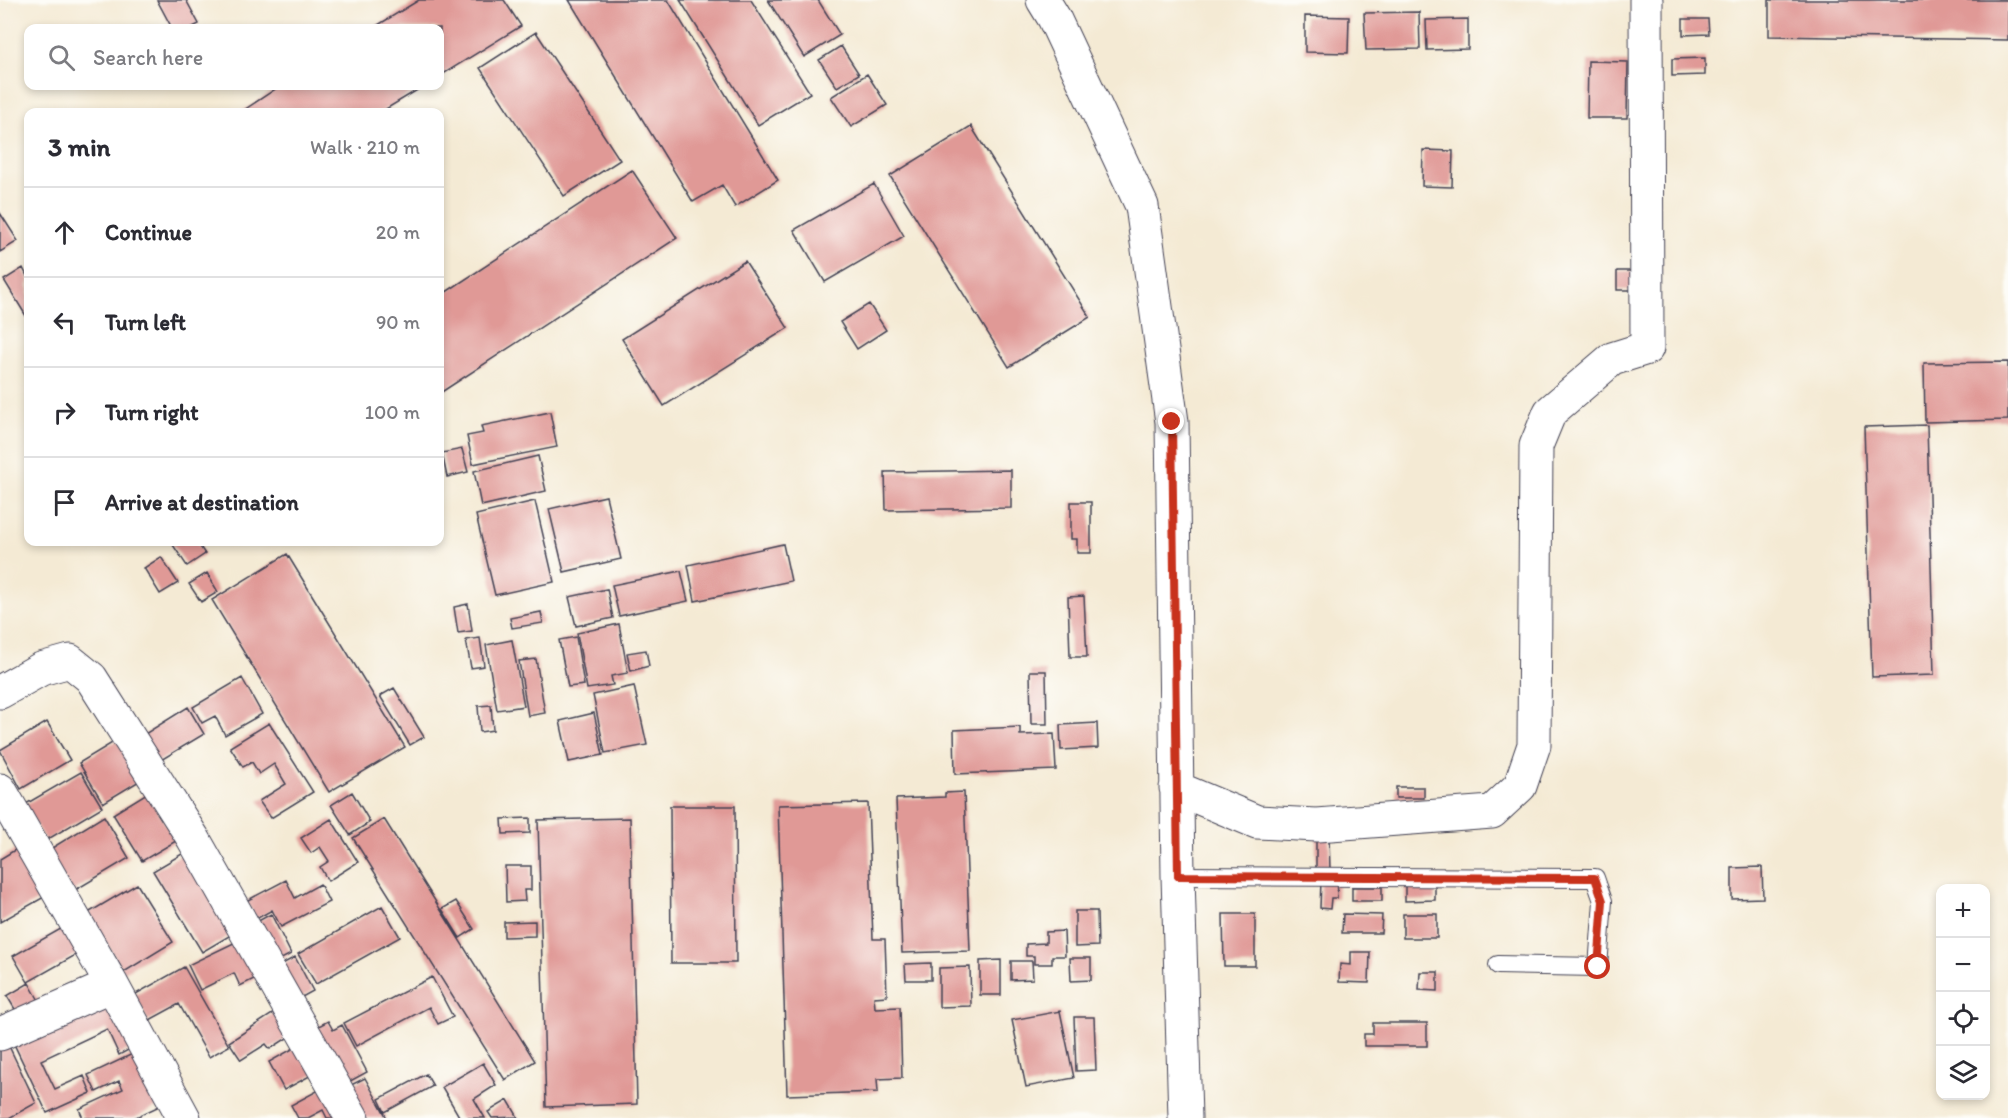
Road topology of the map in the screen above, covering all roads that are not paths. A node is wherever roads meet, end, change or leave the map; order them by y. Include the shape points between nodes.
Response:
1 (1043, 0) edge
2 (1646, 0) edge
3 (0, 692) edge
4 (1176, 788) junction
5 (0, 790) edge
6 (1178, 876) junction
7 (1498, 965) dead end
8 (112, 985) junction
9 (0, 1034) edge
10 (184, 1118) edge
11 (352, 1118) edge
12 (1185, 1118) edge

1 - 4 street via 1142,206 1172,422
2 - 4 street via 1647,348 1612,359 1550,412 1536,446 1534,745 1520,786 1492,812 1317,825 1257,822
3 - 11 street via 41,669 70,661 91,678 193,838
4 - 6 street
5 - 8 street
6 - 7 lane via 1595,878 1603,901 1598,967
6 - 12 street
8 - 9 street
8 - 10 street

